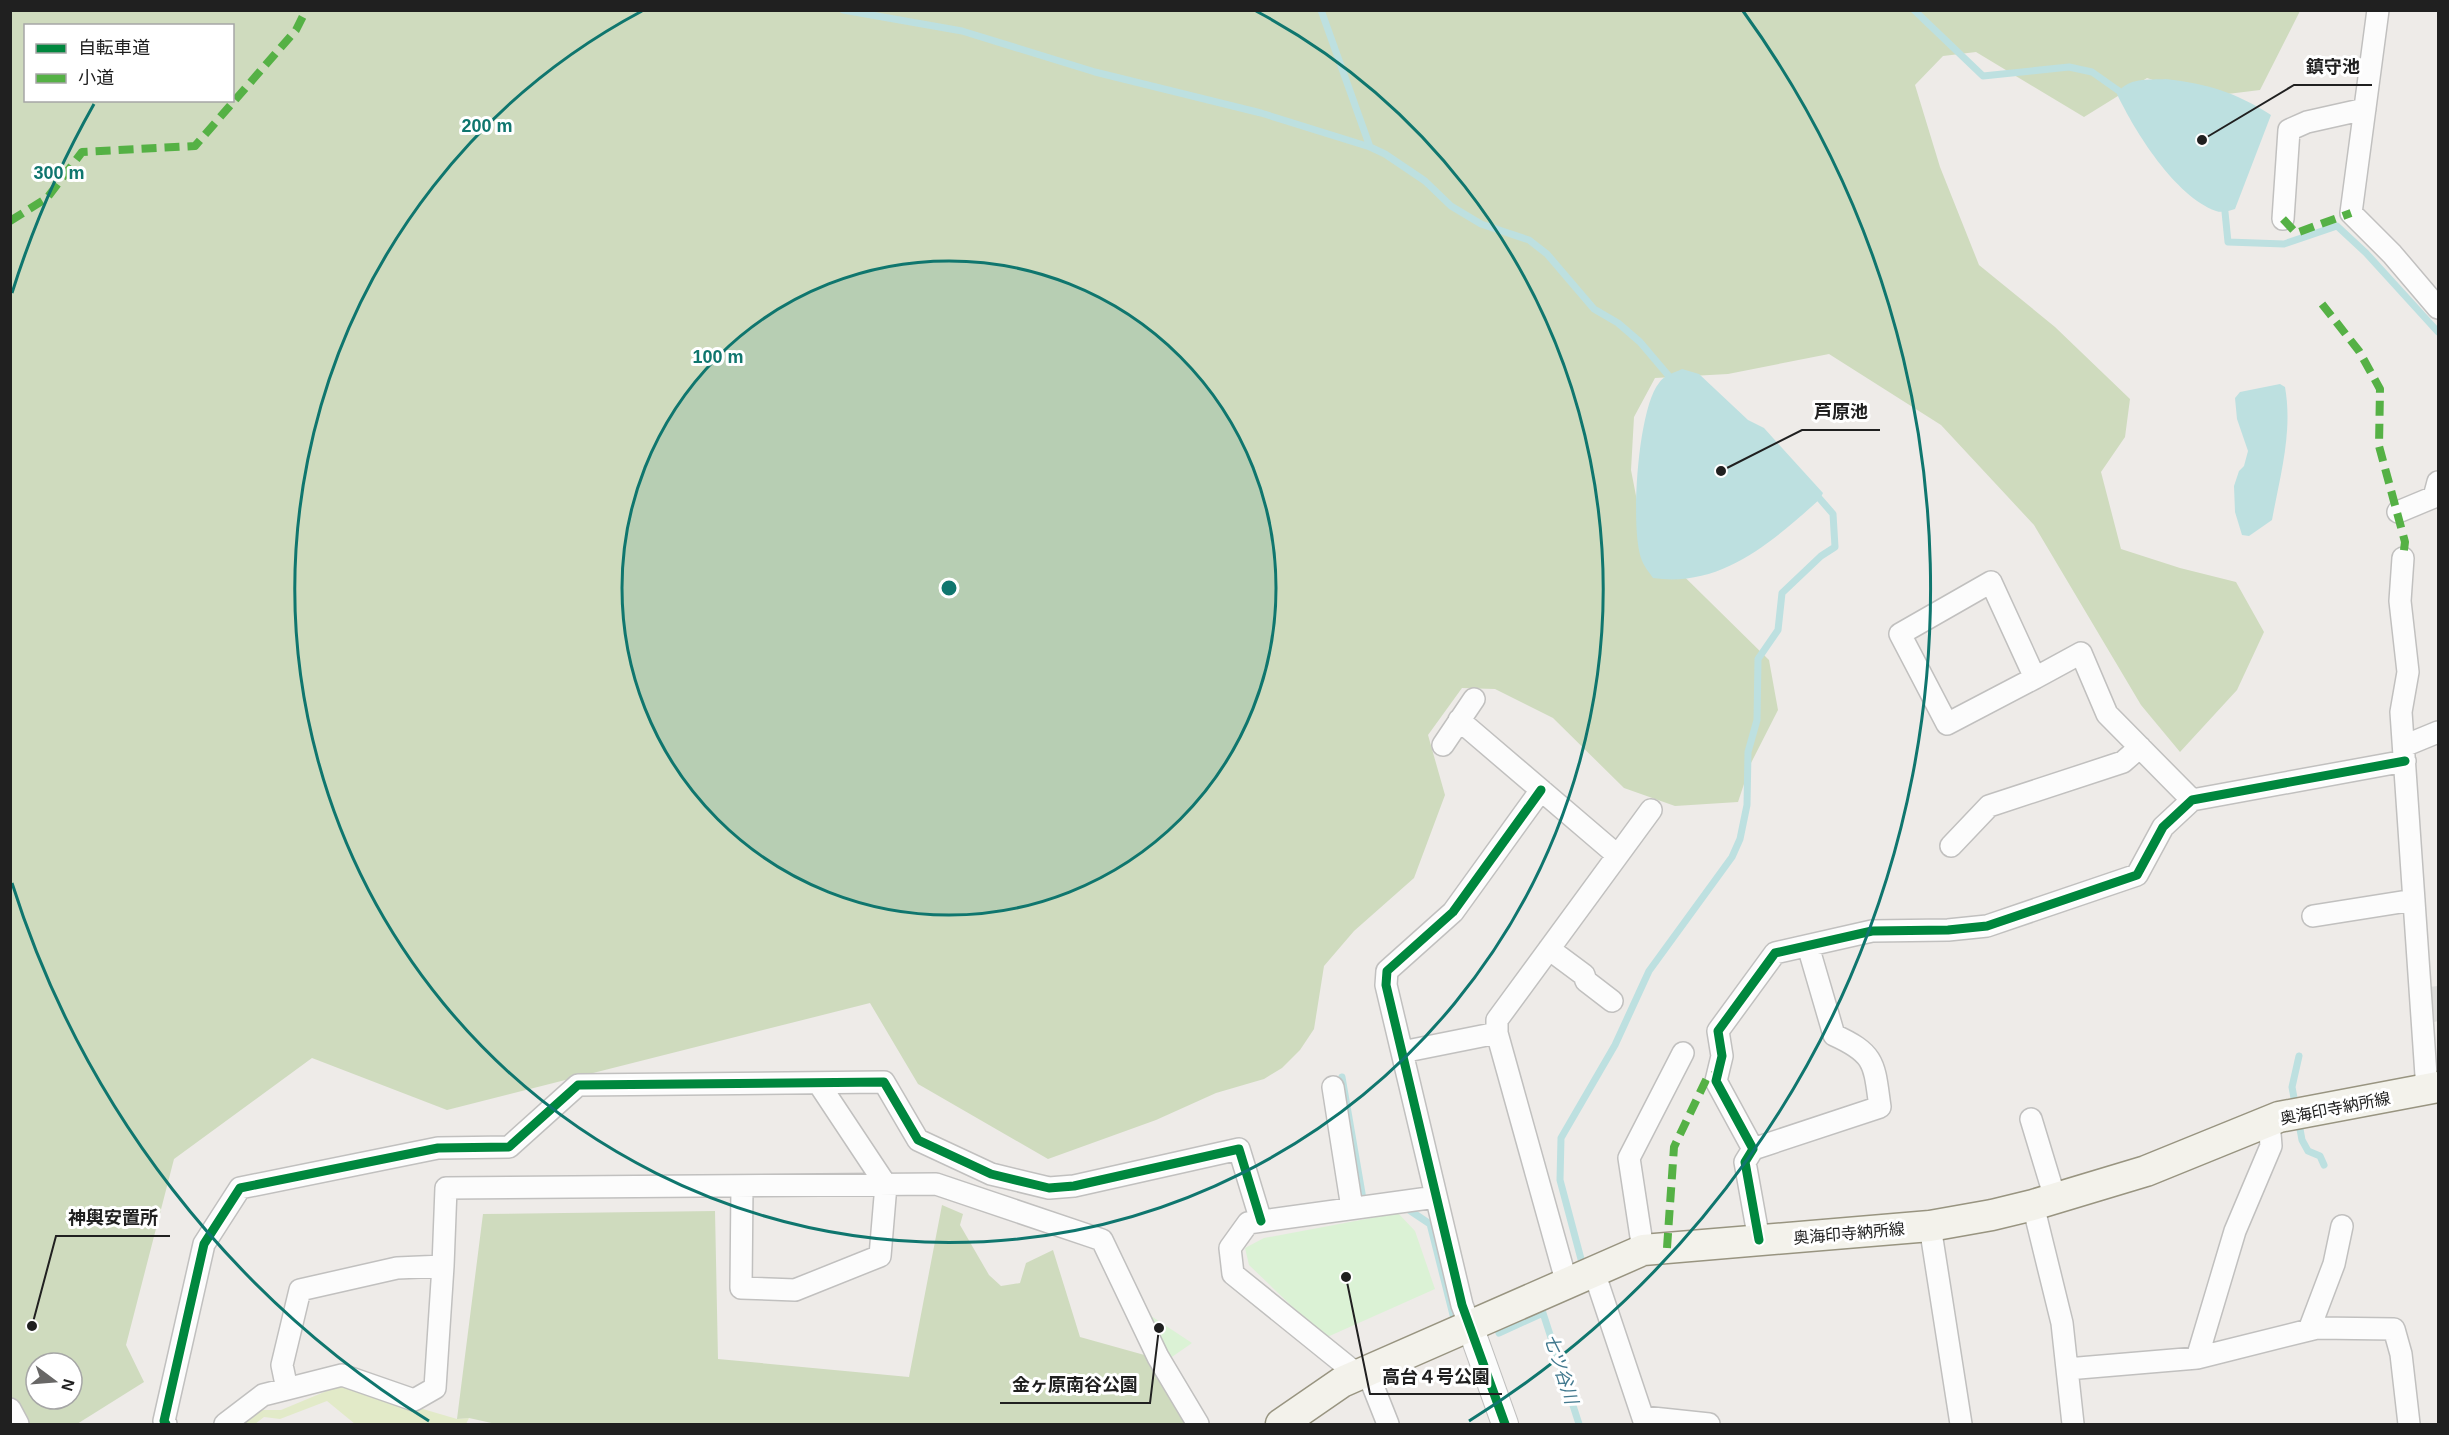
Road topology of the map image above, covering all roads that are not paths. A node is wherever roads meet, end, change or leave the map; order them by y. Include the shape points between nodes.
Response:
1 (2378, 10) edge
2 (2365, 109) junction
3 (2283, 219) dead end
4 (2439, 308) edge
5 (2439, 482) edge
6 (2398, 512) dead end
7 (2403, 558) dead end
8 (2035, 678) junction
9 (1474, 699) dead end
10 (1459, 720) junction
11 (2439, 732) edge
12 (1443, 745) dead end
13 (2140, 747) junction
14 (2404, 753) junction
15 (1541, 790) junction
16 (2192, 800) junction
17 (1651, 810) dead end
18 (1950, 846) dead end
19 (1617, 855) junction
20 (2414, 900) junction
21 (2313, 916) dead end
22 (1808, 946) junction
23 (1549, 949) junction
24 (1612, 1001) dead end
25 (1497, 1033) junction
26 (1402, 1052) junction
27 (1683, 1053) dead end
28 (819, 1084) junction
29 (1333, 1087) dead end
30 (2433, 1088) edge
31 (2031, 1119) dead end
32 (2269, 1121) junction
33 (1753, 1149) junction
34 (886, 1185) junction
35 (742, 1186) junction
36 (1436, 1197) junction
37 (2044, 1202) junction
38 (1352, 1208) junction
39 (1262, 1221) junction
40 (1930, 1226) junction
41 (2342, 1226) dead end
42 (1759, 1240) junction
43 (1643, 1250) junction
44 (443, 1266) junction
45 (1581, 1278) junction
46 (1470, 1326) junction
47 (2309, 1330) junction
48 (2197, 1359) junction
49 (2067, 1369) junction
50 (1362, 1373) junction
51 (287, 1389) junction
52 (10, 1410) edge
53 (1644, 1421) edge
54 (18, 1425) edge
55 (166, 1425) edge
56 (225, 1425) edge
57 (1198, 1425) edge
58 (1281, 1425) edge
59 (1388, 1425) edge
60 (1505, 1425) edge
61 (1709, 1425) edge
62 (1961, 1425) edge
63 (2073, 1425) edge
64 (2409, 1425) edge

1 - 2 street
2 - 3 street via 2289,130
2 - 4 street via 2351,213
5 - 6 street via 2434,497
7 - 14 street via 2400,601 2408,672 2402,712
8 - 8 street via 1947,724 1900,634 1991,582
8 - 13 street via 2081,653 2107,714
9 - 10 street
10 - 12 street
10 - 15 street
11 - 14 street
13 - 16 street
13 - 18 street via 2123,762 1989,806
14 - 16 street
14 - 20 street
15 - 19 street
15 - 26 street via 1453,912 1387,971 1386,985
16 - 22 street via 2163,827 2137,875 1987,926 1872,932
17 - 19 street
19 - 23 street
20 - 21 street
20 - 30 street
22 - 33 street via 1775,953 1718,1031 1722,1056 1716,1082
22 - 33 street via 1834,1035 1859,1046 1875,1069 1880,1107
23 - 24 street
23 - 25 street via 1497,1020
25 - 26 street
25 - 45 street
26 - 36 street
27 - 43 street via 1629,1158
28 - 34 street
28 - 39 street via 884,1082 918,1140 991,1174 1049,1188 1074,1186 1239,1149
28 - 55 street via 578,1085 509,1147 438,1148 240,1188 204,1244
29 - 38 street
30 - 32 main road, 奥海印寺納所線
31 - 37 street
32 - 37 main road, 奥海印寺納所線 via 2146,1171
32 - 48 street via 2271,1146 2235,1231
33 - 42 street via 1745,1162
34 - 35 street
34 - 35 street via 880,1256 795,1290 741,1288
34 - 57 street via 936,1184 1102,1240 1158,1357
35 - 44 street via 446,1188
36 - 38 street
36 - 46 street
37 - 40 main road, 奥海印寺納所線
37 - 49 street
38 - 39 street
39 - 50 street via 1248,1223 1230,1248 1233,1274
40 - 42 main road, 奥海印寺納所線
40 - 62 street
41 - 47 street via 2334,1264
42 - 43 main road, 奥海印寺納所線
43 - 45 main road, 奥海印寺納所線
44 - 51 street via 397,1268 300,1290 282,1365
44 - 51 street via 435,1388 414,1400 342,1375
45 - 46 main road, 奥海印寺納所線
45 - 53 street
46 - 50 main road, 奥海印寺納所線
46 - 60 street
47 - 48 street
47 - 64 street via 2394,1329 2401,1354
48 - 49 street
49 - 63 street
50 - 58 main road, 奥海印寺納所線 via 1342,1382
50 - 59 street
51 - 56 street via 263,1395
52 - 54 street
53 - 61 street

